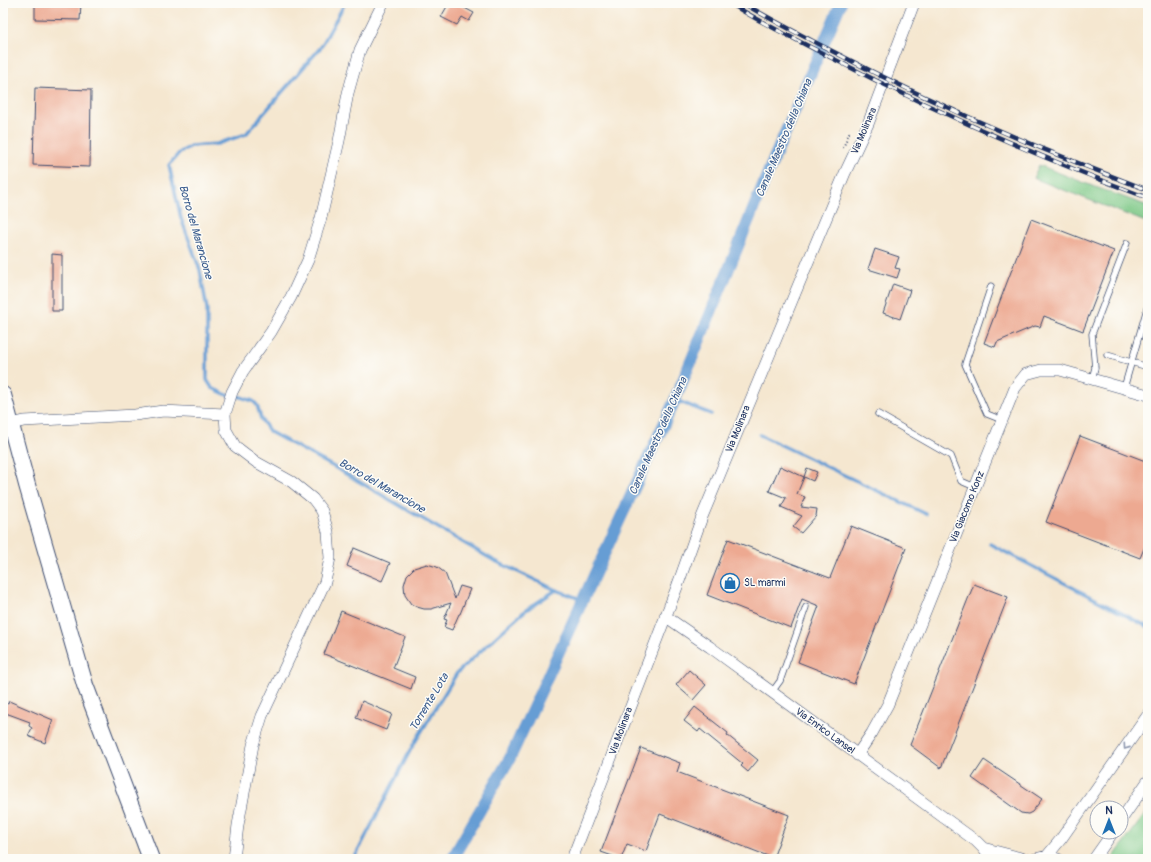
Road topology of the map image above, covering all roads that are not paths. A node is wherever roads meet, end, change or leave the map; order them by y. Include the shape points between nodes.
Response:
1 (383, 3) edge
2 (914, 3) edge
3 (1127, 243) dead end
4 (991, 286) dead end
5 (1148, 305) edge
6 (1107, 355) dead end
7 (1133, 362) junction
8 (1148, 366) edge
9 (1092, 379) junction
10 (1124, 388) junction
11 (3, 395) edge
12 (1148, 395) edge
13 (225, 414) junction
14 (878, 414) dead end
15 (1002, 420) junction
16 (11, 424) junction
17 (975, 487) junction
18 (806, 607) dead end
19 (664, 616) junction
20 (772, 692) junction
21 (1148, 715) edge
22 (857, 755) junction
23 (1148, 781) edge
24 (1129, 808) edge
25 (1107, 840) edge
26 (983, 848) junction
27 (1047, 856) junction
28 (151, 859) edge
29 (234, 859) edge
30 (572, 859) edge
31 (991, 859) edge
32 (1025, 859) edge
33 (1035, 859) edge
34 (1058, 859) edge
35 (1094, 859) edge

1 - 13 street via 360,50 321,218 308,260 271,332 243,371 232,392
2 - 19 street, Via Molinara via 868,124 750,398
3 - 9 lane via 1092,334 1095,368
4 - 15 lane via 964,364 987,414
5 - 7 lane
6 - 7 lane
7 - 8 lane
7 - 10 lane
9 - 10 street, Via Giacomo Konz
9 - 15 street, Via Giacomo Konz via 1060,370 1041,370 1026,374 1016,388
10 - 12 street, Via Giacomo Konz
11 - 16 main road
13 - 16 street via 163,412
13 - 29 street via 226,430 235,446 256,462 292,482 313,499 322,511 328,532 330,558 325,582 262,716 253,745
14 - 17 lane via 951,456 961,481
15 - 17 street, Via Giacomo Konz
16 - 28 main road via 85,685
17 - 22 street, Via Giacomo Konz via 888,704
18 - 20 lane via 780,681
19 - 20 street, Via Enrico Lansel
19 - 30 street, Via Molinara
20 - 22 street, Via Enrico Lansel
21 -> 27 street via 1061,840
22 - 26 street, Via Enrico Lansel
23 - 24 street
25 - 35 street
26 - 31 street, Via Enrico Lansel
26 - 32 street, Via Enrico Lansel
27 - 33 street
27 - 34 street

